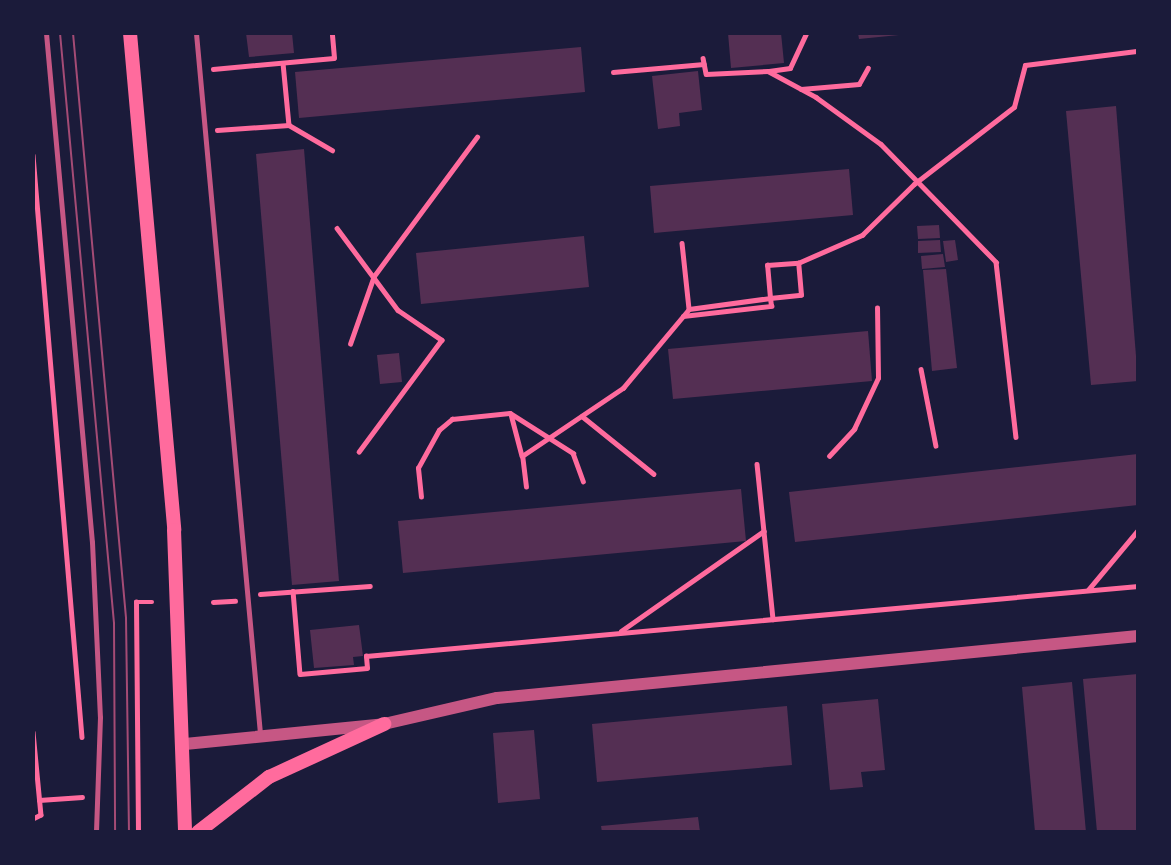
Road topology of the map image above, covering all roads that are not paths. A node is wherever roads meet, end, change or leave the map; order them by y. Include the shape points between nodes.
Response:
1 (46, 33) edge
2 (130, 33) edge
3 (197, 33) edge
4 (1138, 636) edge
5 (384, 724) junction
6 (260, 738) junction
7 (185, 744) junction
8 (96, 832) edge
9 (185, 832) edge
10 (198, 832) edge

1 - 8 lane via 92,542
2 - 7 main road via 174,530
3 - 6 lane
4 - 5 street via 497,698
5 - 6 street
5 - 10 main road via 269,778
6 - 7 street
7 - 9 main road

